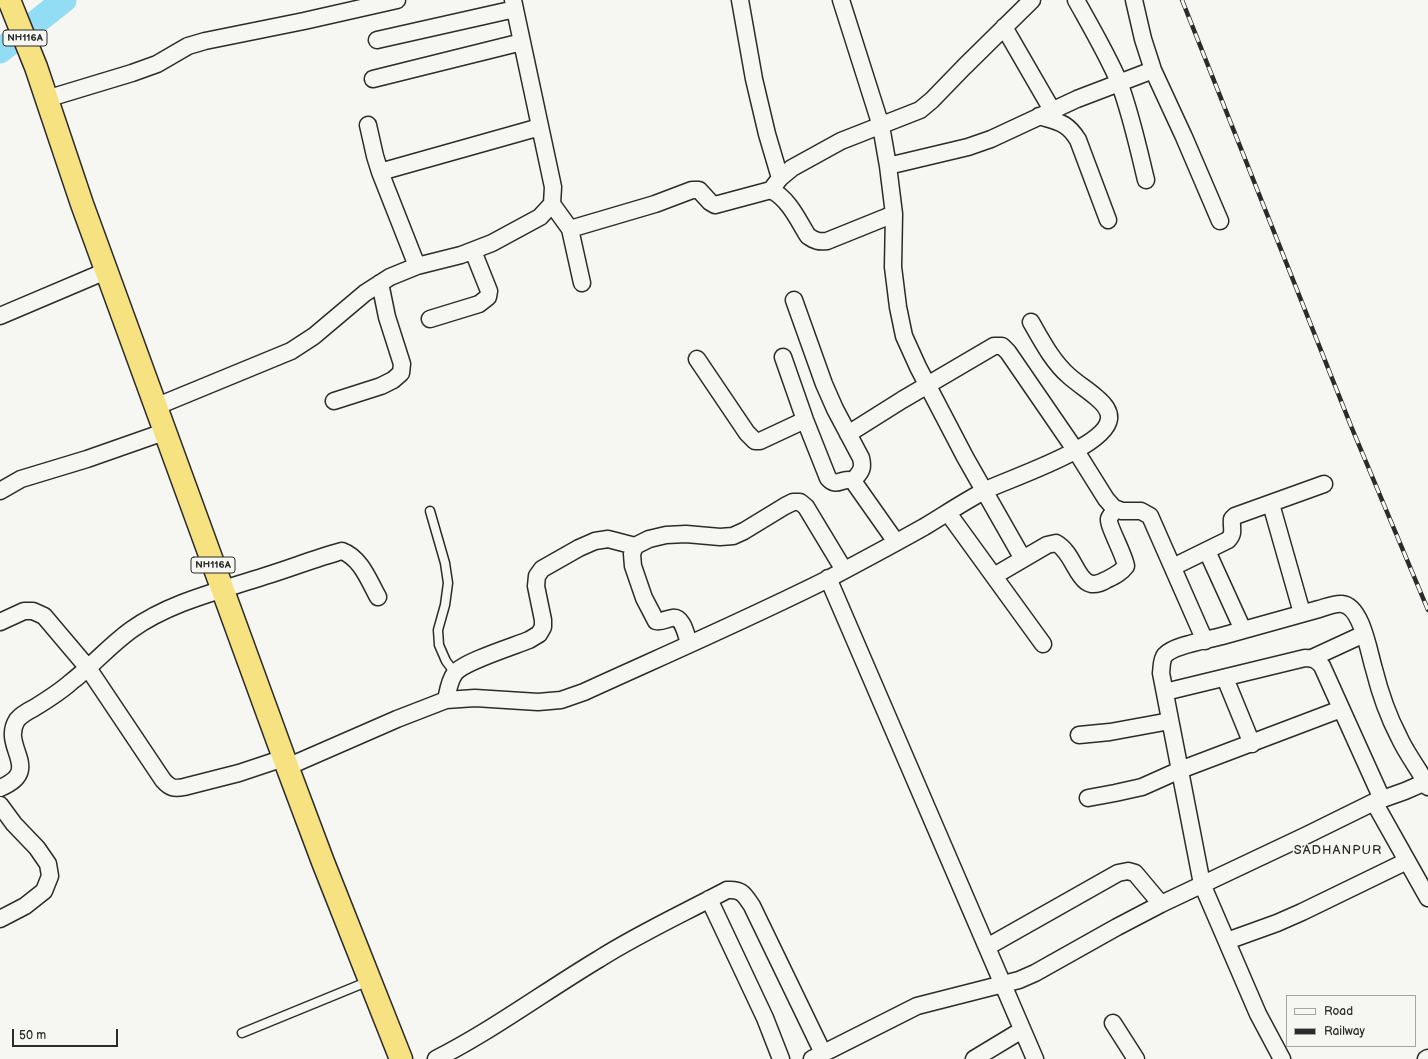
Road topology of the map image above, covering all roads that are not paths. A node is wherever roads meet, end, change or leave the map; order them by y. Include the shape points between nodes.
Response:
1 (397, 0) edge
2 (740, 0) edge
3 (841, 0) edge
4 (1032, 0) edge
5 (1076, 0) edge
6 (1134, 0) edge
7 (11, 5) edge
8 (514, 5) edge
9 (1004, 27) junction
10 (377, 40) dead end
11 (522, 42) junction
12 (1153, 70) junction
13 (373, 79) dead end
14 (1118, 82) junction
15 (46, 99) junction
16 (1046, 113) junction
17 (368, 125) dead end
18 (881, 126) junction
19 (540, 127) junction
20 (888, 166) junction
21 (380, 172) junction
22 (1146, 180) dead end
23 (776, 184) junction
24 (552, 204) junction
25 (894, 214) junction
26 (1108, 220) dead end
27 (1220, 221) dead end
28 (570, 229) junction
29 (473, 250) junction
30 (416, 266) junction
31 (106, 271) junction
32 (380, 283) junction
33 (582, 284) dead end
34 (794, 300) dead end
35 (0, 316) edge
36 (430, 319) dead end
37 (1031, 322) dead end
38 (783, 357) dead end
39 (697, 359) dead end
40 (929, 386) junction
41 (334, 401) dead end
42 (155, 407) junction
43 (805, 420) junction
44 (164, 432) junction
45 (848, 434) junction
46 (1076, 451) junction
47 (853, 481) junction
48 (1324, 484) dead end
49 (0, 491) edge
50 (985, 491) junction
51 (1270, 504) junction
52 (1117, 509) junction
53 (430, 511) dead end
54 (948, 513) junction
55 (896, 542) junction
56 (635, 546) junction
57 (1207, 551) junction
58 (1023, 559) junction
59 (1173, 567) junction
60 (844, 570) junction
61 (994, 576) junction
62 (828, 578) junction
63 (222, 590) junction
64 (378, 597) dead end
65 (1302, 613) junction
66 (0, 622) edge
67 (1243, 630) junction
68 (1364, 634) junction
69 (1205, 641) junction
70 (689, 643) junction
71 (1043, 644) dead end
72 (1312, 658) junction
73 (88, 668) junction
74 (455, 673) junction
75 (1225, 678) junction
76 (1165, 692) junction
77 (446, 700) junction
78 (1342, 709) junction
79 (1170, 721) junction
80 (1079, 735) dead end
81 (1252, 744) junction
82 (286, 762) junction
83 (1180, 770) junction
84 (1427, 783) edge
85 (0, 788) edge
86 (1088, 798) dead end
87 (1378, 800) junction
88 (0, 805) edge
89 (1407, 861) junction
90 (1202, 884) junction
91 (1428, 898) edge
92 (709, 899) junction
93 (1161, 904) junction
94 (0, 919) edge
95 (1227, 942) junction
96 (987, 947) junction
97 (370, 981) junction
98 (1003, 984) junction
99 (1113, 1022) dead end
100 (1022, 1030) junction
101 (242, 1033) dead end
102 (818, 1056) edge
103 (401, 1059) edge
104 (436, 1059) edge
105 (781, 1059) edge
106 (974, 1059) edge
107 (1035, 1059) edge
108 (1136, 1059) edge
109 (1282, 1059) edge

1 - 15 street via 205,41 188,46 158,64
2 - 23 street
3 - 18 street
4 - 9 street
5 - 14 street
6 - 12 street
7 - 15 highway, NH116A
8 - 10 street
8 - 11 street
9 - 16 street
9 - 18 street via 920,110
11 - 13 street
11 - 19 street
12 - 14 street
12 - 27 street
14 - 16 street
14 - 22 street via 1130,114
15 - 31 highway, NH116A
16 - 20 street via 968,147
16 - 26 street via 1073,130
17 - 21 street
18 - 20 street
18 - 23 street via 841,141 792,168
19 - 21 street
19 - 24 street via 553,187
20 - 25 street
21 - 30 street
23 - 25 street via 778,193 808,236 820,242
23 - 28 street via 715,205 699,190 692,190 655,204
24 - 28 street
24 - 29 street via 540,217 492,243
25 - 40 street via 893,267 898,307 904,336
28 - 33 street
29 - 30 street
29 - 36 street via 489,291 488,297 479,304
30 - 32 street
31 - 35 street
31 - 42 highway, NH116A
32 - 41 street via 387,317 402,364 401,373 381,386
32 - 42 street via 314,336 291,351
34 - 45 street via 824,384
37 - 46 street via 1057,364 1068,376 1098,398 1110,417 1108,427
38 - 43 street
39 - 43 street via 747,433 756,441
40 - 45 street
40 - 46 street via 994,346 1002,346
40 - 50 street
42 - 44 highway, NH116A
43 - 47 street via 831,482 849,479
44 - 49 street via 20,479
44 - 63 highway, NH116A
45 - 47 street via 863,465
46 - 50 street
46 - 52 street via 1106,499
47 - 55 street
48 - 51 street
50 - 54 street
50 - 58 street
51 - 57 street via 1235,516 1232,519 1232,536
51 - 65 street
52 - 58 street via 1109,524 1126,566 1122,572 1101,583 1090,585 1083,580 1069,554 1056,543 1047,545
52 - 59 street via 1141,511 1150,516
53 - 74 lane via 448,583 438,630 439,645
54 - 55 street
54 - 61 street
55 - 60 street
56 - 60 street via 666,535 734,536 785,506 800,502 806,507
56 - 70 street via 632,554 634,566 653,618 656,621 677,618
56 - 74 street via 608,540 595,541 549,564 537,576 536,586 543,620 539,634 465,665
57 - 59 street
57 - 67 street
58 - 61 street
59 - 69 street
60 - 62 street
61 - 71 street
62 - 70 street
62 - 96 street
63 - 64 street via 342,551 357,561
63 - 73 street via 193,598 160,613 106,649
63 - 82 highway, NH116A
65 - 67 street
65 - 68 street via 1345,605 1355,611
66 - 73 street via 24,611 33,611 44,616
67 - 69 street
68 - 72 street
68 - 84 street via 1388,715
69 - 76 street via 1176,648 1165,655 1161,673
70 - 77 street via 584,692 561,700
72 - 75 street
72 - 78 street via 1318,660 1322,666
73 - 82 street via 169,787 175,789
73 - 85 street via 56,694 18,718 10,727 9,739 19,771 13,781
74 - 77 street
75 - 76 street
75 - 81 street
76 - 79 street
77 - 82 street
78 - 81 street
78 - 87 street
79 - 80 street
79 - 83 street
81 - 83 street
82 - 97 highway, NH116A
83 - 86 street via 1142,787
83 - 90 street
84 - 87 street
87 - 89 street
87 - 90 street
88 - 94 street via 37,848 48,864 50,876 44,891 25,906
89 - 91 street
89 - 95 street via 1302,912
90 - 93 street
90 - 95 street
92 - 102 street via 727,890 736,889 744,894 752,906
92 - 104 street via 599,958 507,1019
92 - 105 street via 765,1018
93 - 96 street via 1135,873 1118,873
93 - 98 street via 1035,973
95 - 109 street via 1258,1014
96 - 98 street
97 - 101 lane
97 - 103 highway, NH116A
98 - 100 street
98 - 102 street via 918,1006
99 - 108 street
100 - 106 street
100 - 107 street

